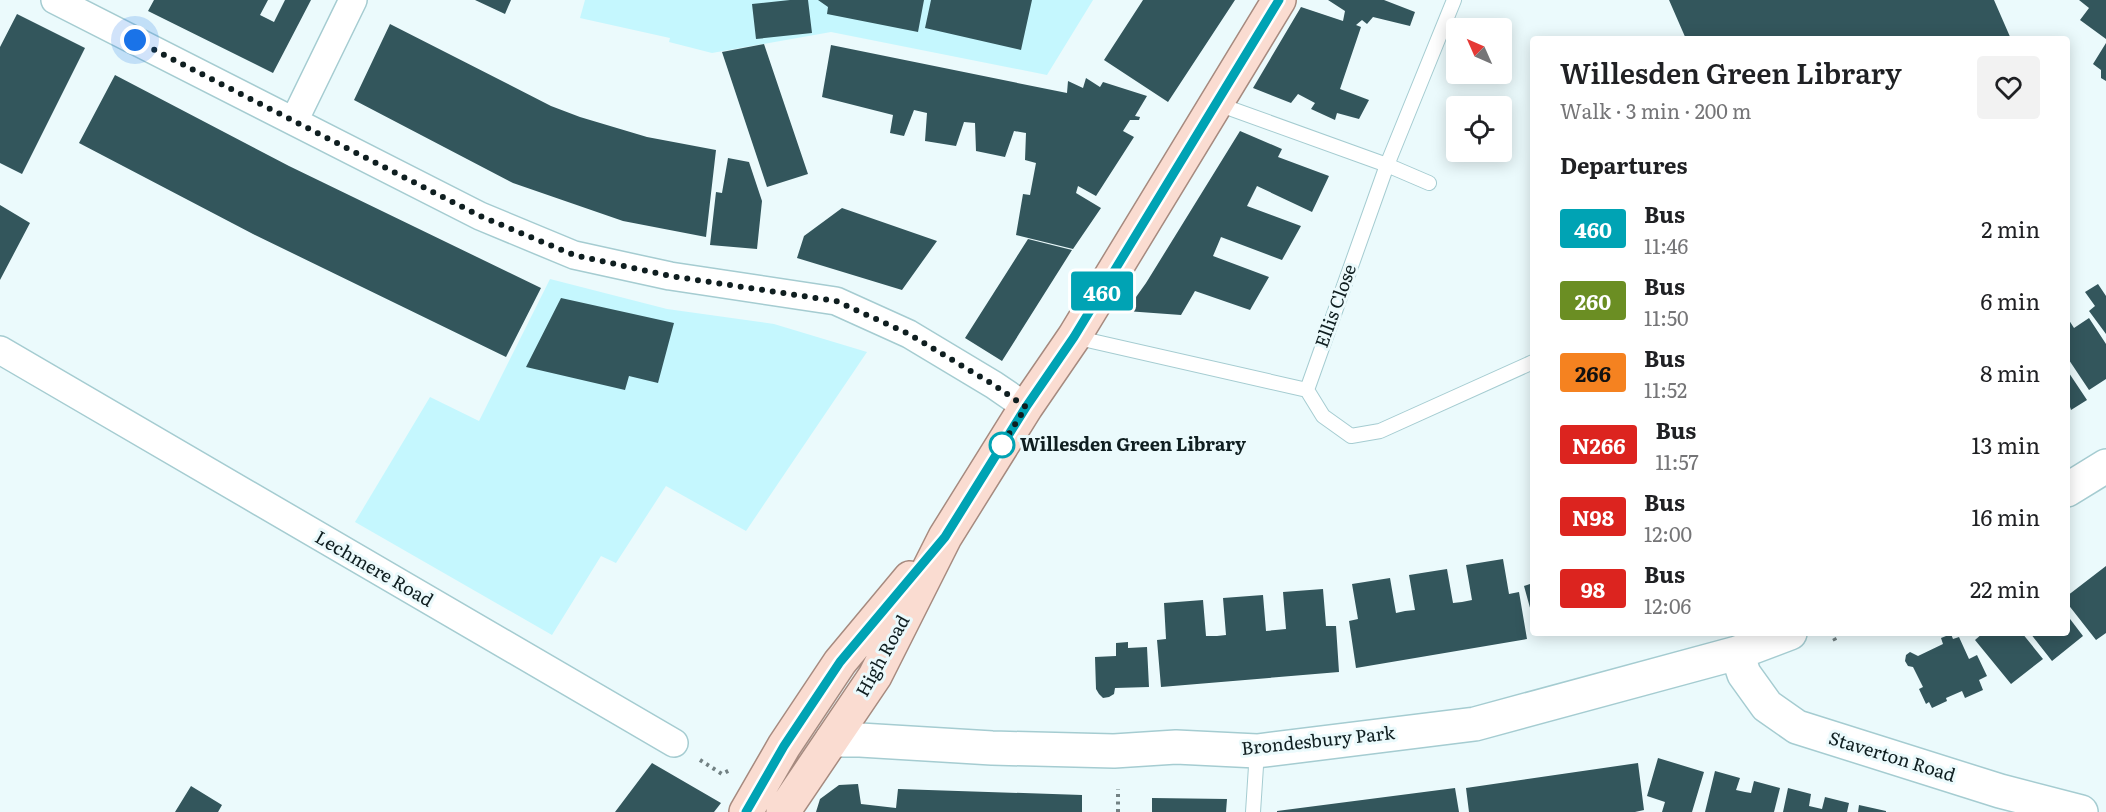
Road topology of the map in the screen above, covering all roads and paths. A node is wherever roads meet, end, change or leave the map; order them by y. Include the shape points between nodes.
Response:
1 (55, 0) edge
2 (353, 0) edge
3 (1279, 0) edge
4 (1454, 0) edge
5 (1215, 103) junction
6 (294, 121) junction
7 (1387, 165) junction
8 (1429, 183) dead end
9 (1074, 337) junction
10 (0, 350) edge
11 (1530, 363) edge
12 (1307, 390) junction
13 (1026, 407) junction
14 (2106, 466) edge
15 (2070, 488) edge
16 (945, 537) junction
17 (1782, 636) edge
18 (1834, 638) dead end
19 (1837, 644) dead end
20 (1737, 653) junction
21 (832, 740) junction
22 (674, 743) joint
23 (784, 746) junction
24 (1257, 751) junction
25 (732, 769) dead end
26 (1118, 789) dead end
27 (746, 812) edge
28 (783, 812) edge
29 (1118, 812) edge
30 (1253, 812) edge
31 (2081, 812) edge

1 - 6 street
2 - 6 street
3 - 5 main road, High Road
4 - 7 lane, Ellis Close
5 - 7 lane
5 - 9 main road, High Road
6 - 13 street via 480,216 574,255 670,276 836,301 909,334
7 - 8 lane
7 - 12 lane, Ellis Close
9 - 12 lane
9 - 13 main road, High Road
10 - 22 street, Lechmere Road
11 - 12 lane via 1380,431 1351,436 1323,416
13 - 16 main road, High Road
14 - 15 street
16 - 21 main road, High Road via 875,676
16 - 23 main road, High Road via 844,656
17 - 20 street, Brondesbury Park
18 - 19 path
20 - 24 street, Brondesbury Park via 1475,724
20 - 31 street, Staverton Road via 1744,674 1767,706 1797,728
21 - 23 main road
21 - 24 street, Brondesbury Park via 1114,751 1176,747
21 - 28 main road, High Road
22 - 25 path via 722,774
23 - 27 main road, High Road
24 - 30 lane
26 - 29 path

